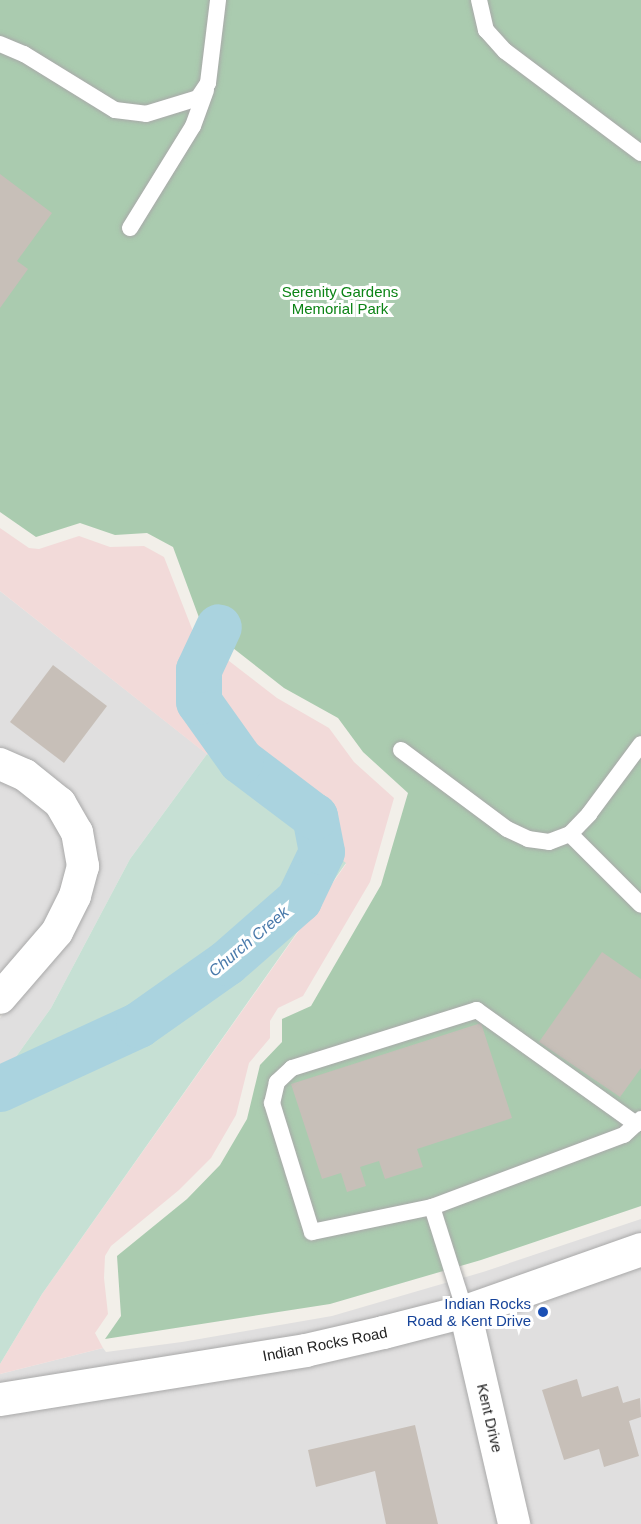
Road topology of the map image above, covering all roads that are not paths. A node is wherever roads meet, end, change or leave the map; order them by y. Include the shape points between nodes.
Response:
1 (218, 0) edge
2 (479, 0) edge
3 (0, 44) edge
4 (208, 83) junction
5 (641, 153) edge
6 (130, 228) dead end
7 (401, 750) dead end
8 (638, 755) edge
9 (0, 764) edge
10 (570, 834) junction
11 (641, 905) edge
12 (0, 998) edge
13 (638, 1121) edge
14 (432, 1208) junction
15 (641, 1249) edge
16 (465, 1311) junction
17 (0, 1399) edge
18 (514, 1524) edge

1 - 4 lane
2 - 5 lane via 486,30 505,51
3 - 4 lane via 24,54 115,110 146,114 198,98
4 - 6 lane via 193,126
7 - 10 lane via 507,829 528,839 549,842
8 - 10 lane
9 - 12 street via 25,775 60,803 77,832 83,866 75,896 57,932
10 - 11 lane
13 - 14 lane via 624,1135
13 - 14 lane via 477,1010 292,1068 277,1082 272,1103 312,1232
14 - 16 lane
15 - 16 street, Indian Rocks Road
16 - 17 street, Indian Rocks Road via 305,1350
16 - 18 street, Kent Drive

